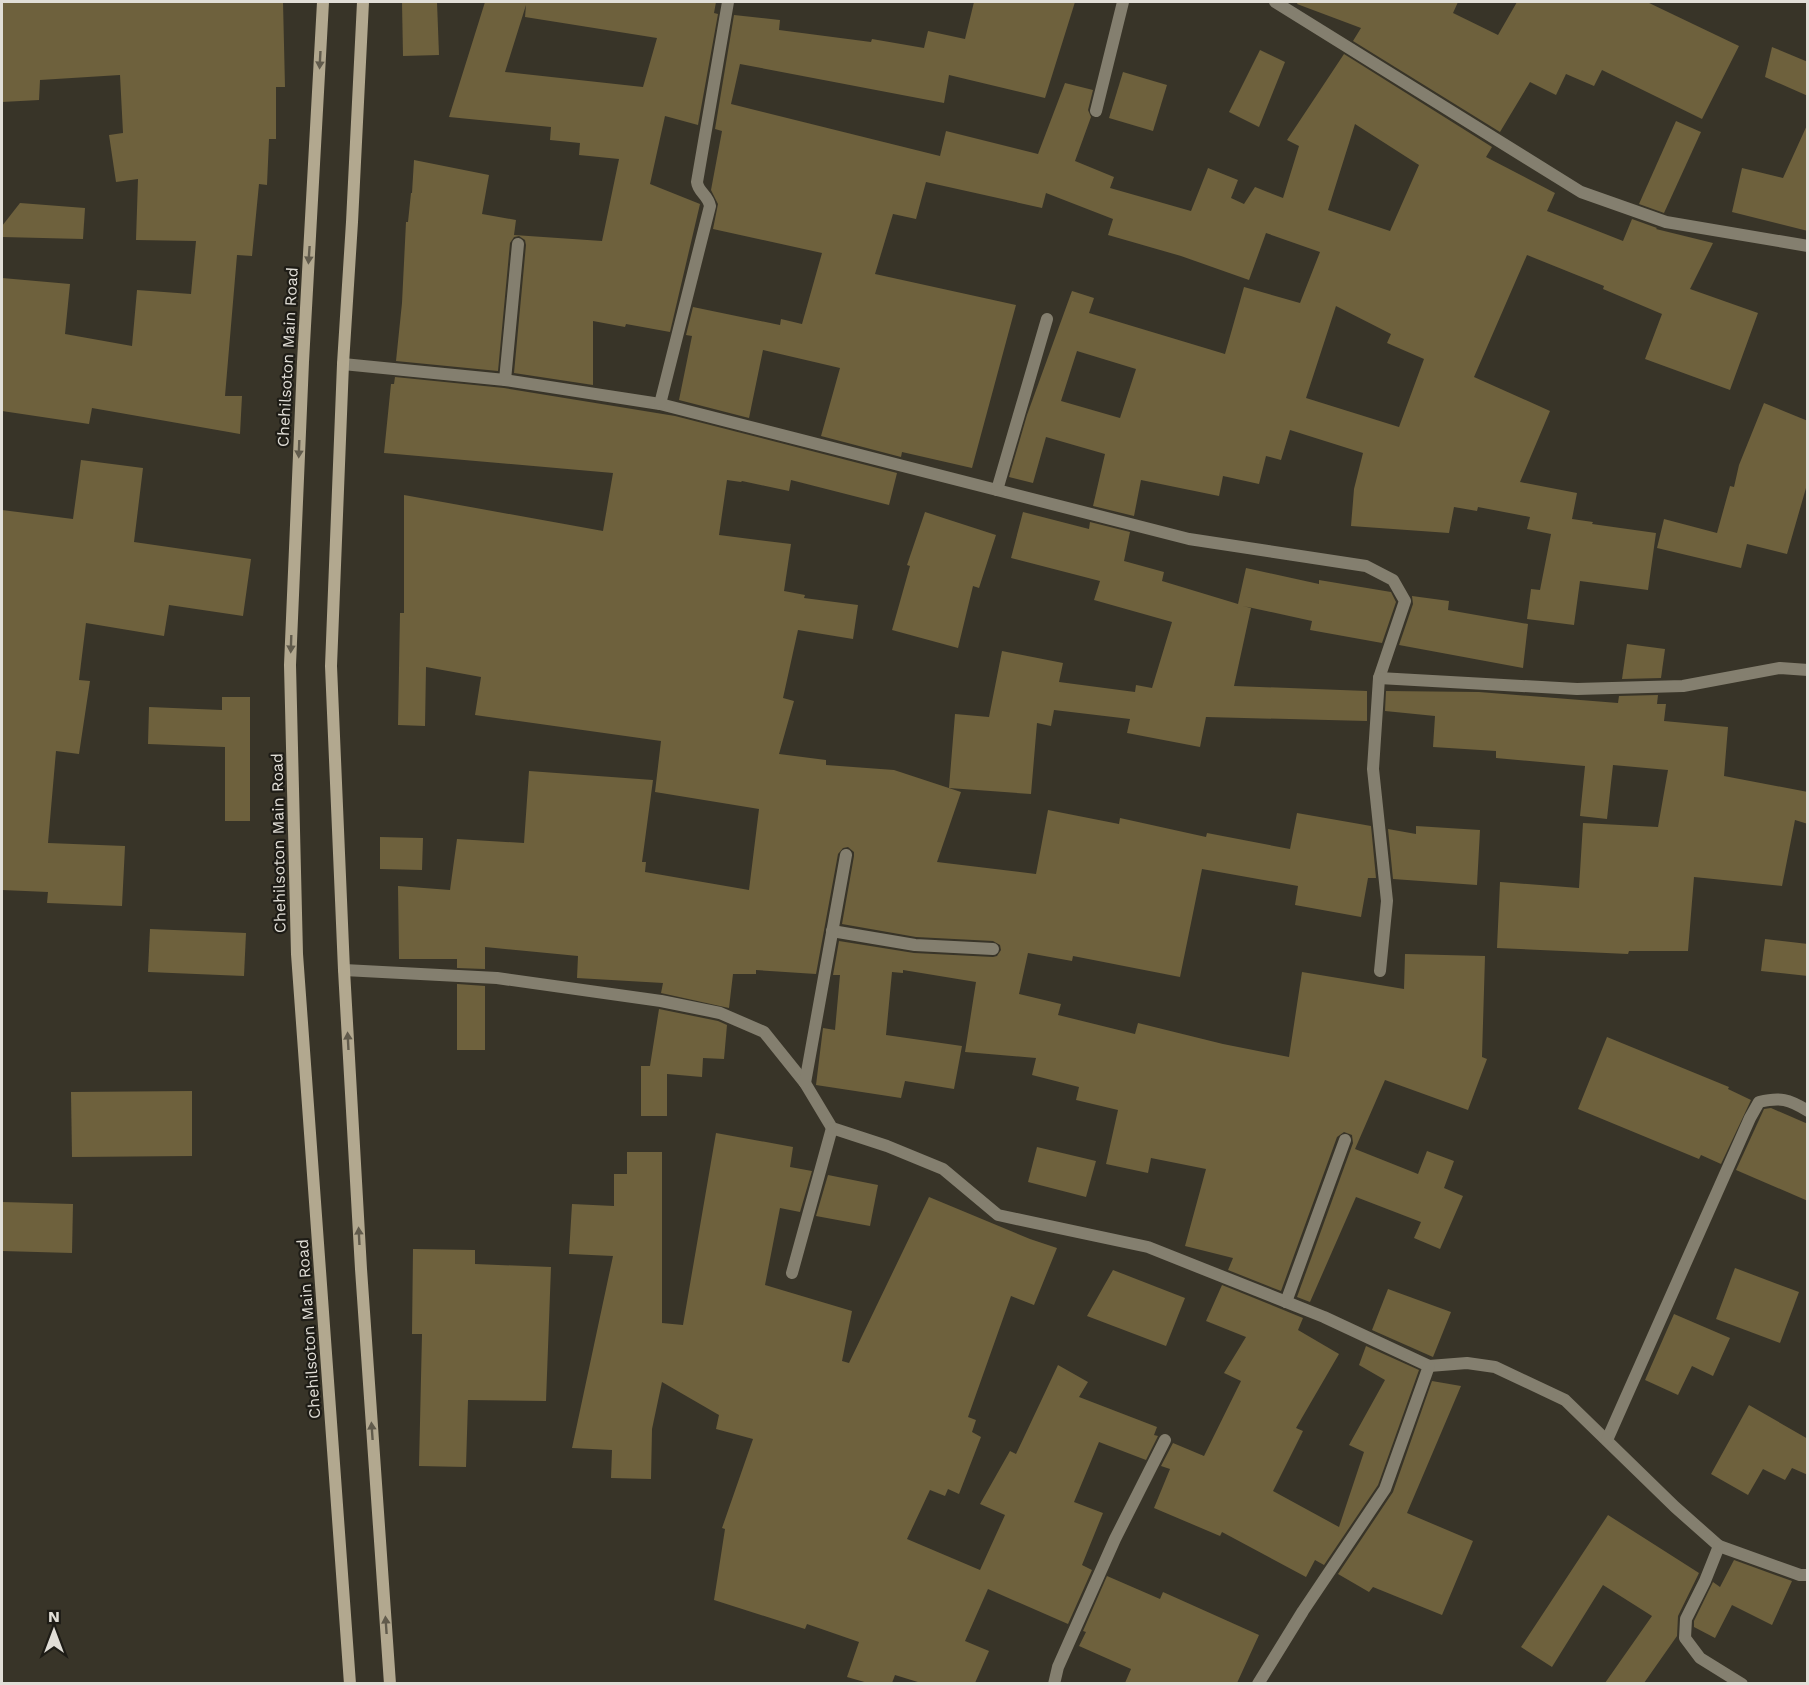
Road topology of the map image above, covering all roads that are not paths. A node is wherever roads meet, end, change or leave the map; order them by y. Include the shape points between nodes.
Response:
1 (322, 2) edge
2 (363, 2) edge
3 (728, 2) edge
4 (1123, 2) edge
5 (1275, 2) edge
6 (1096, 111) dead end
7 (518, 244) dead end
8 (1808, 246) edge
9 (1047, 319) dead end
10 (343, 364) junction
11 (506, 380) junction
12 (660, 404) junction
13 (997, 490) junction
14 (1808, 670) edge
15 (1379, 678) junction
16 (846, 855) dead end
17 (832, 931) junction
18 (993, 949) dead end
19 (344, 970) junction
20 (1380, 971) dead end
21 (805, 1083) junction
22 (1808, 1111) edge
23 (832, 1128) junction
24 (1345, 1140) dead end
25 (792, 1273) dead end
26 (1286, 1302) junction
27 (1429, 1366) junction
28 (1165, 1440) dead end
29 (1607, 1440) junction
30 (1719, 1546) junction
31 (1808, 1575) edge
32 (350, 1683) edge
33 (390, 1683) edge
34 (1054, 1683) edge
35 (1258, 1683) edge
36 (1742, 1683) edge

1 -> 32 main road, Chehilsoton Main Road via 290,666 297,954
2 - 10 main road
3 - 12 street via 697,182 710,206
4 - 6 street
5 - 8 street via 1581,192 1666,222
7 - 11 street
9 - 13 street
10 - 11 street
10 - 19 main road via 331,666
11 - 12 street
12 - 13 street
13 - 15 street via 1189,538 1366,566 1394,580 1405,602
14 - 15 street via 1780,668 1683,686 1601,688
15 - 20 street via 1372,769 1387,901
16 - 17 street
17 - 18 street via 915,945
17 - 21 street
19 - 21 street via 497,978 720,1013 764,1032
33 -> 19 main road
21 - 23 street
22 - 29 street via 1777,1098 1759,1102
23 - 25 street
23 - 26 street via 943,1169 998,1215 1148,1247
24 - 26 street
26 - 27 street
27 - 29 street via 1467,1363 1495,1367 1565,1400
27 - 35 street via 1385,1489
28 - 34 street via 1115,1539
29 - 30 street
30 - 31 street
30 - 36 street via 1686,1619 1685,1638 1700,1658

